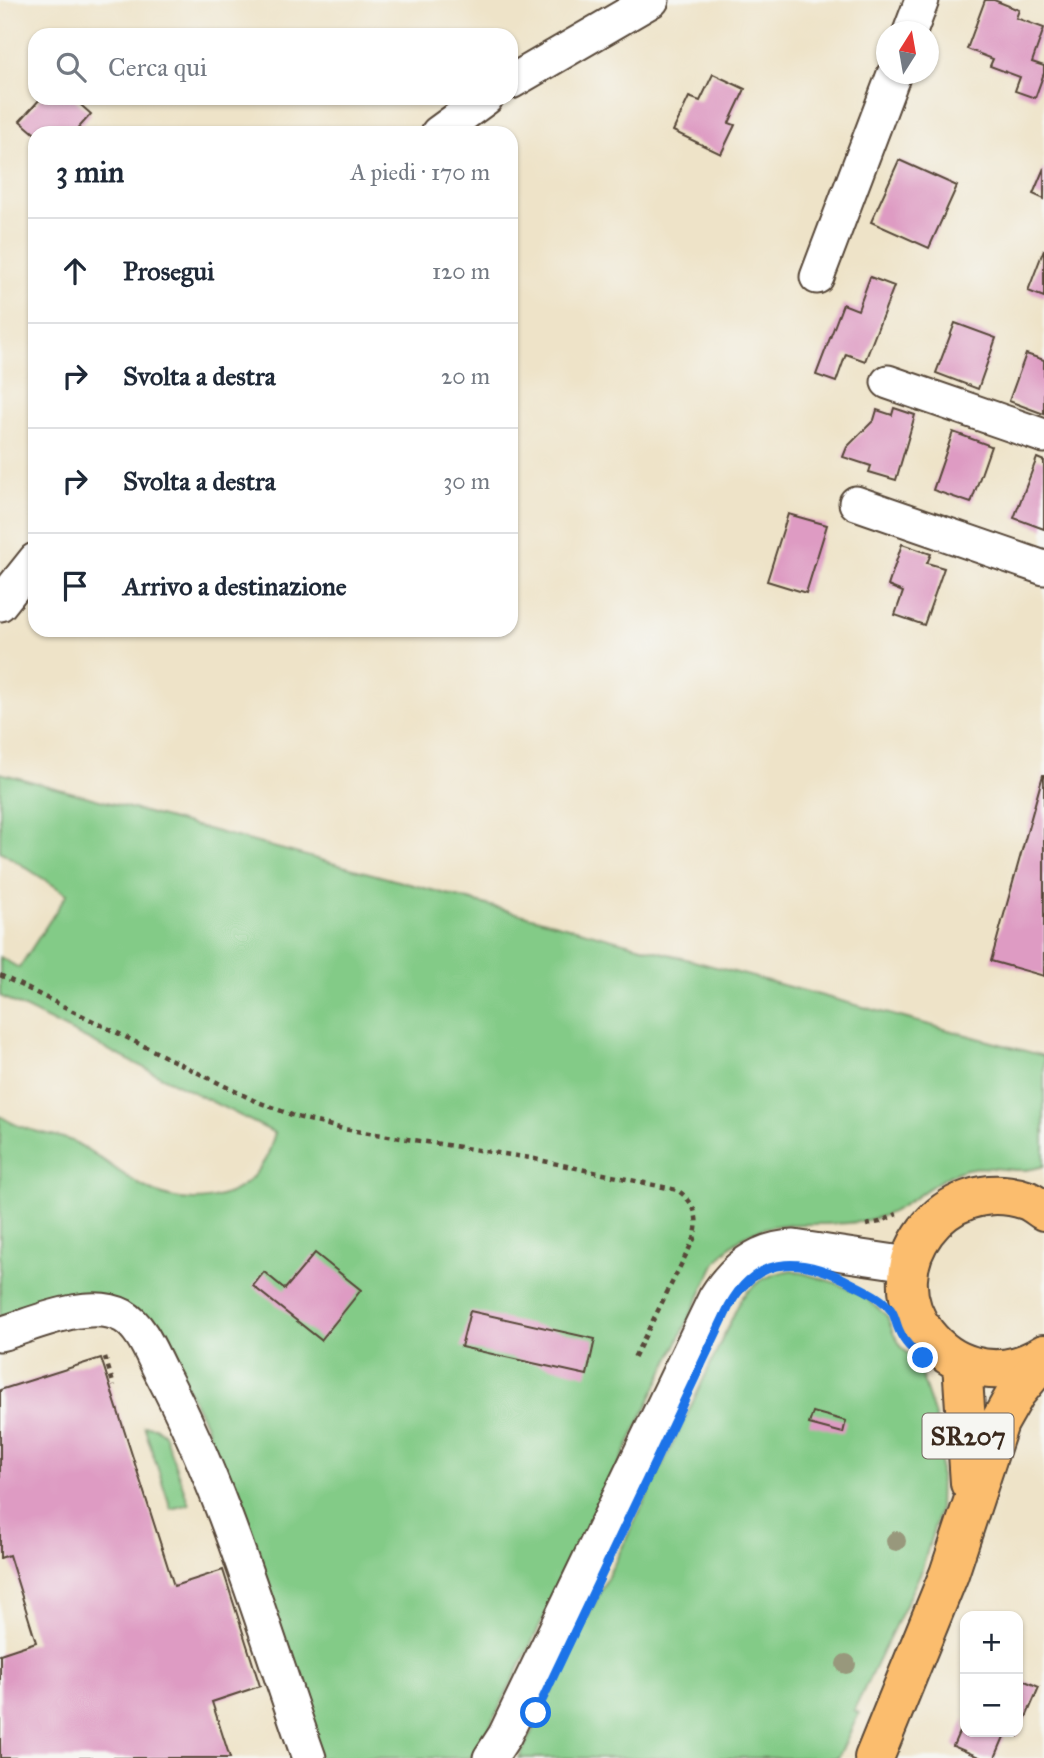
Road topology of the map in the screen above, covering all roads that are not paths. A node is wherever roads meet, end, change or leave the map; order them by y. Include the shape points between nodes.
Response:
1 (652, 0) edge
2 (922, 0) edge
3 (915, 21) edge
4 (518, 78) edge
5 (890, 84) edge
6 (476, 105) edge
7 (448, 126) edge
8 (817, 277) dead end
9 (888, 382) dead end
10 (1044, 436) edge
11 (856, 503) dead end
12 (1044, 568) edge
13 (28, 569) edge
14 (0, 604) edge
15 (1044, 1211) edge
16 (909, 1264) junction
17 (0, 1334) edge
18 (1044, 1357) edge
19 (962, 1363) junction
20 (972, 1510) junction
21 (309, 1758) edge
22 (490, 1758) edge
23 (874, 1758) edge

1 - 4 street
2 - 3 street
5 - 8 street
6 - 7 street
9 - 10 street
11 - 12 street
13 - 14 street
15 - 16 main road, SR207 via 1026,1200 997,1195 967,1199 940,1214 920,1236
16 - 19 main road, SR207 via 908,1295 918,1323 936,1347
16 - 22 street via 794,1247 772,1249 734,1271 715,1298
17 - 21 street via 86,1310 113,1312 135,1325 188,1423 242,1561
18 - 19 main road, SR207 via 1009,1369
18 - 20 main road, SR207 via 999,1423
19 - 20 main road, SR207
20 - 23 main road, SR207

